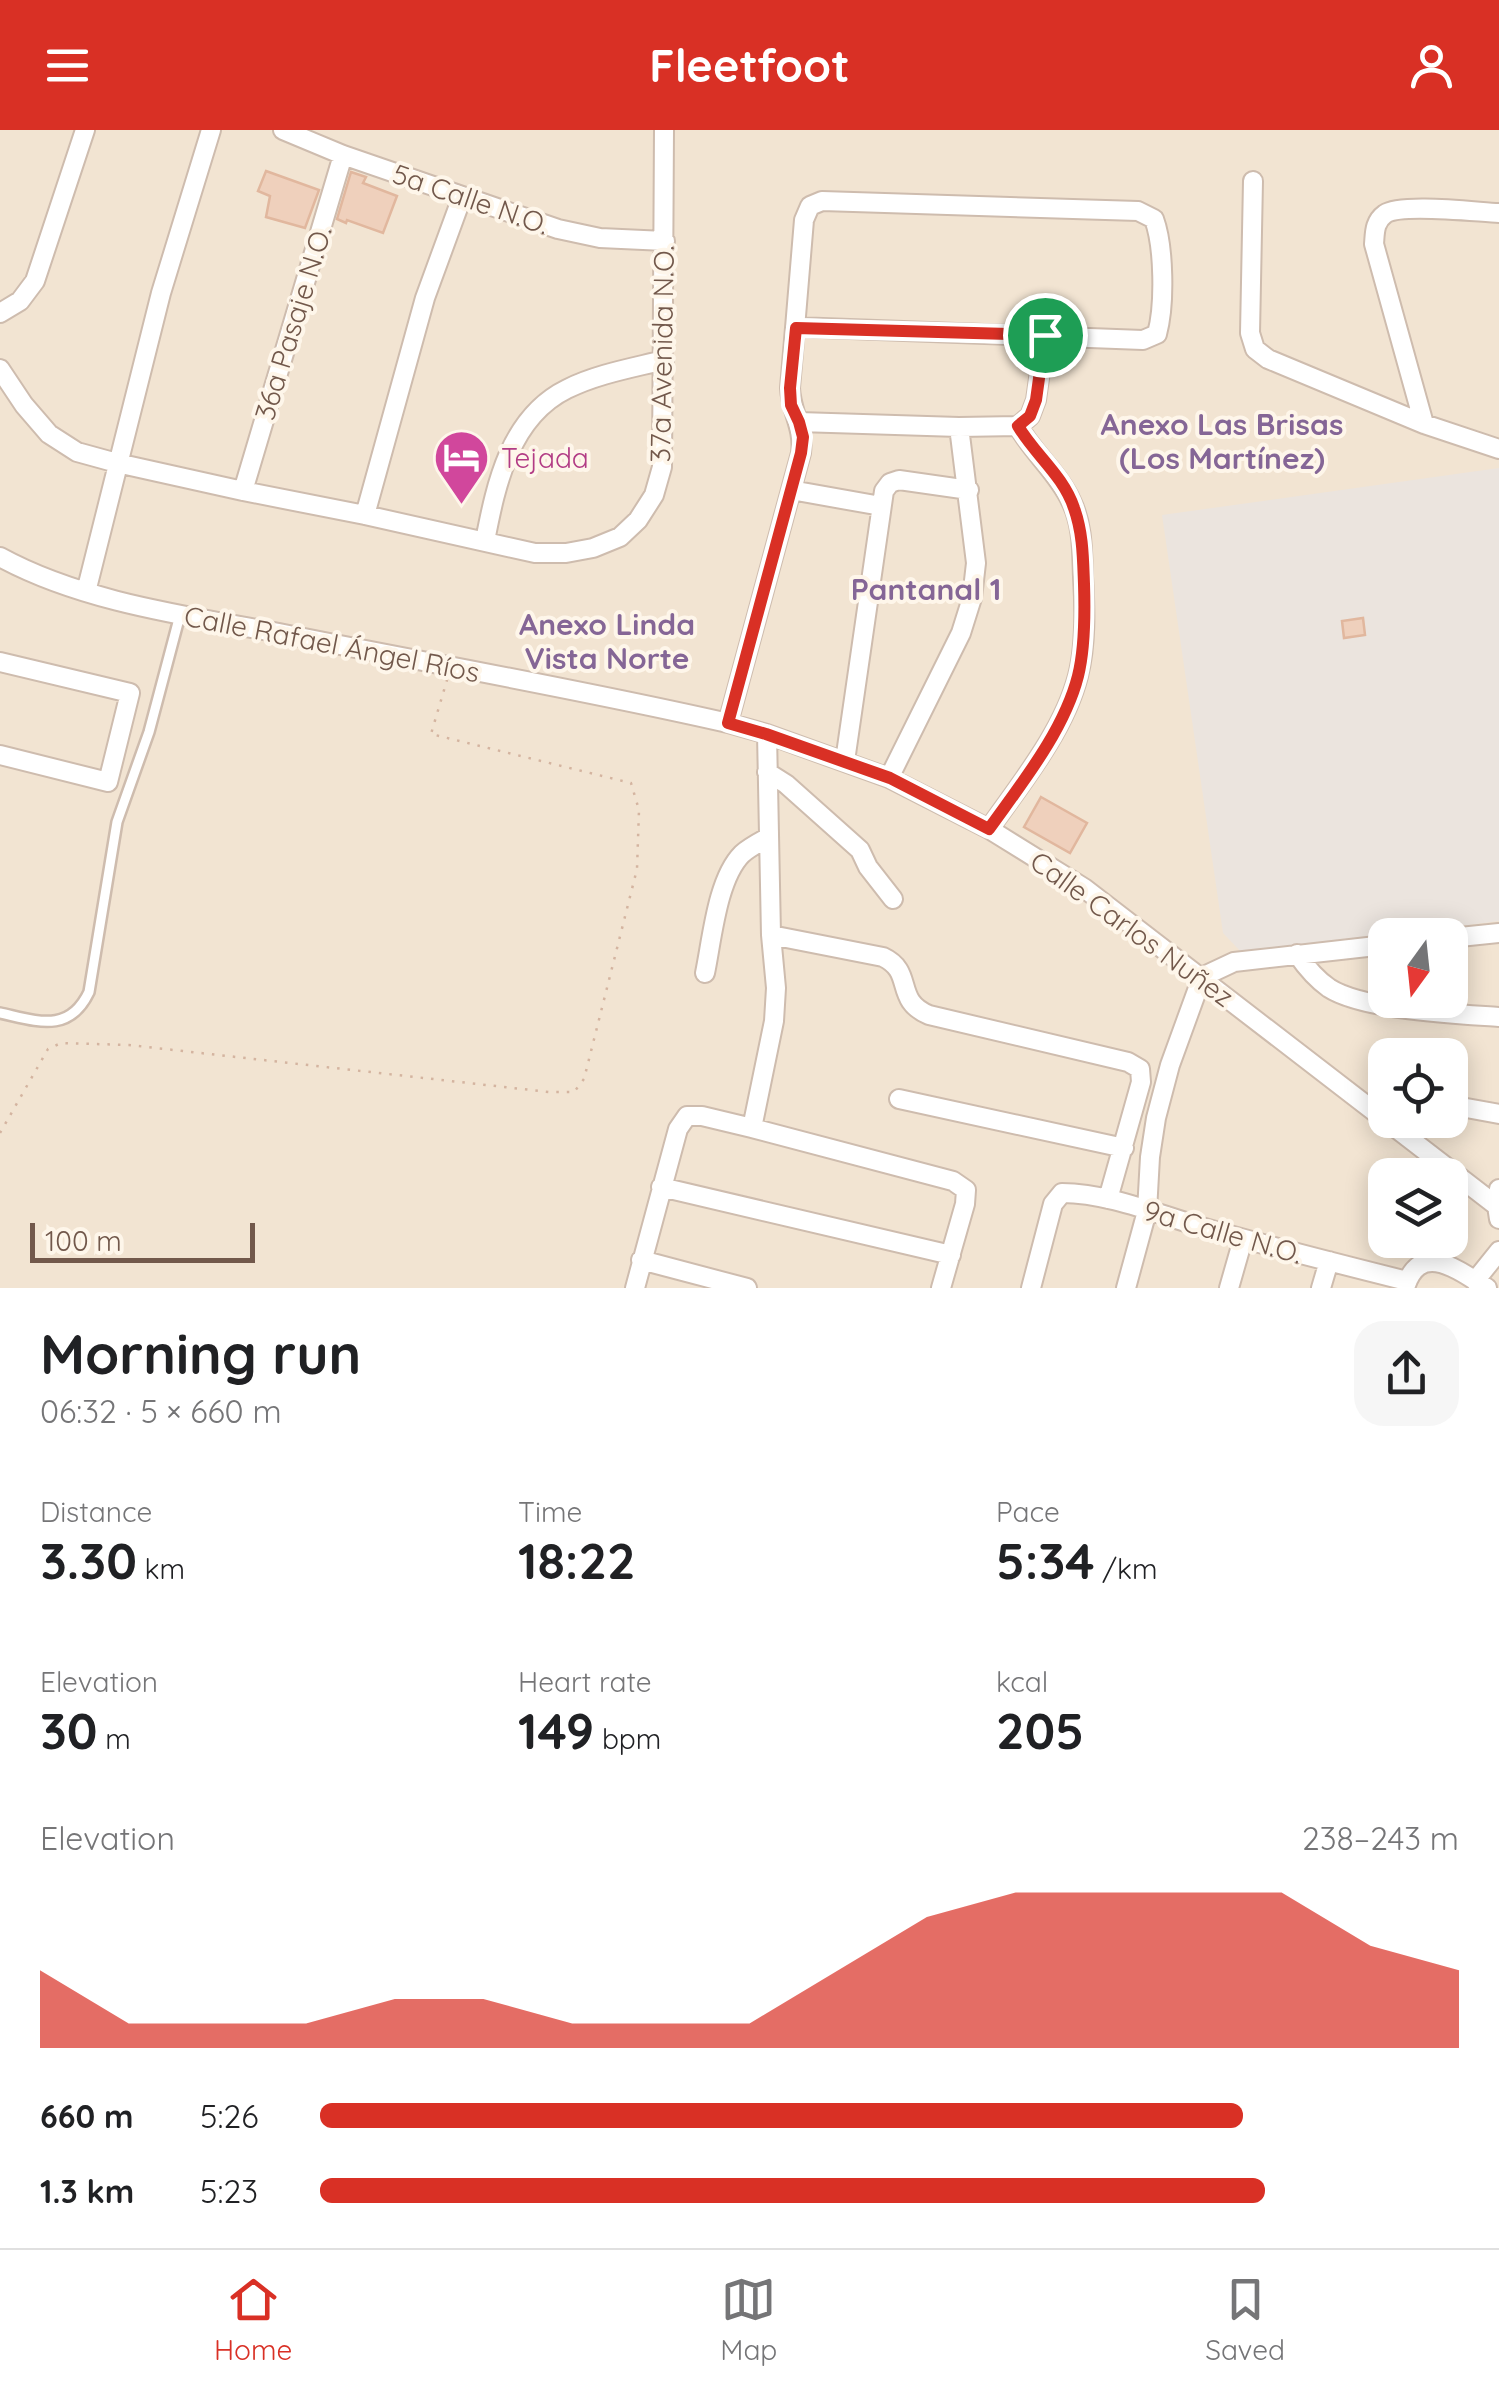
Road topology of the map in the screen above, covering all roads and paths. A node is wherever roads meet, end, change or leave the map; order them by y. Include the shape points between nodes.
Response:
1 (85, 130) edge
2 (211, 130) edge
3 (283, 130) edge
4 (664, 130) edge
5 (343, 155) junction
6 (1253, 181) dead end
7 (462, 197) junction
8 (1499, 213) edge
9 (665, 241) junction
10 (0, 313) edge
11 (796, 328) junction
12 (1045, 335) junction
13 (664, 360) junction
14 (0, 369) edge
15 (799, 422) junction
16 (1424, 424) junction
17 (1018, 426) junction
18 (960, 427) junction
19 (1499, 449) edge
20 (117, 464) junction
21 (791, 490) junction
22 (969, 490) junction
23 (243, 492) junction
24 (881, 506) junction
25 (365, 515) junction
26 (484, 541) junction
27 (0, 557) edge
28 (86, 592) junction
29 (180, 614) junction
30 (0, 662) edge
31 (451, 667) junction
32 (670, 710) joint
33 (728, 723) junction
34 (766, 734) junction
35 (0, 756) edge
36 (845, 760) junction
37 (767, 772) junction
38 (890, 778) junction
39 (989, 829) junction
40 (769, 837) junction
41 (893, 899) dead end
42 (1499, 933) edge
43 (770, 935) junction
44 (1468, 936) edge
45 (1368, 947) edge
46 (1297, 954) junction
47 (705, 973) dead end
48 (1202, 978) junction
49 (0, 1013) edge
50 (1499, 1017) edge
51 (900, 1099) dead end
52 (1368, 1103) edge
53 (1364, 1104) junction
54 (1468, 1108) edge
55 (1499, 1114) edge
56 (752, 1128) junction
57 (0, 1133) edge
58 (1124, 1148) junction
59 (661, 1187) junction
60 (1108, 1199) junction
61 (1498, 1204) edge
62 (1147, 1211) junction
63 (1243, 1239) junction
64 (1499, 1251) edge
65 (951, 1255) junction
66 (642, 1260) junction
67 (1329, 1261) junction
68 (1406, 1284) edge
69 (1481, 1284) edge
70 (634, 1288) edge
71 (747, 1288) edge
72 (941, 1288) edge
73 (1030, 1288) edge
74 (1126, 1288) edge
75 (1229, 1288) edge
76 (1322, 1288) edge

1 - 10 street via 35,281
2 - 20 street
3 - 5 street, 5a Calle N.O.
4 - 9 street, 37a Avenida N.O.
5 - 7 street, 5a Calle N.O.
5 - 23 street, 36a Pasaje N.O.
6 - 16 street via 1255,350
7 - 9 street, 5a Calle N.O. via 572,232
7 - 25 street via 425,298
8 - 16 street via 1408,208 1386,213 1376,225 1374,244
9 - 13 street, 37a Avenida N.O.
11 - 12 street
11 - 12 street via 804,220 810,206 822,201 1138,211 1154,218 1160,235 1156,334 1143,340
11 - 15 street via 790,388
12 - 17 street via 1036,400
13 - 26 street via 605,374 541,405 507,457
13 - 26 street, 37a Avenida N.O. via 662,467 638,520 620,537 566,553
14 - 20 street, 37a Avenida N.O. via 49,434 77,452
15 - 18 street
15 - 21 street via 803,437
16 - 19 street
17 - 18 street
17 - 39 street via 1074,506 1085,610 1072,696 1038,760
18 - 22 street
20 - 23 street, 37a Avenida N.O.
20 - 28 street
21 - 24 street
21 - 33 street
22 - 24 street via 899,480 884,491
22 - 38 street via 972,598
23 - 25 street, 37a Avenida N.O.
24 - 36 street
25 - 26 street, 37a Avenida N.O.
27 - 28 street, Calle Rafael Ángel Ríos
28 - 29 street, Calle Rafael Ángel Ríos
29 - 31 street, Calle Rafael Ángel Ríos
29 - 49 lane via 117,822 90,992 83,1006 55,1022
30 - 35 street via 130,693 108,782
31 - 32 street, Calle Rafael Ángel Ríos
31 - 57 path via 431,734 632,783 639,810 637,868 584,1080 574,1092 61,1043 48,1049
32 - 33 street, Calle Carlos Nuñez
33 - 34 street, Calle Carlos Nuñez
34 - 36 street, Calle Carlos Nuñez
34 - 37 street
36 - 38 street, Calle Carlos Nuñez
37 - 40 street
37 - 41 street via 860,850
38 - 39 street, Calle Carlos Nuñez
39 - 48 street, Calle Carlos Nuñez via 1084,888
40 - 43 street
40 - 47 street via 731,870
42 - 44 street
43 - 56 street via 774,1021
43 - 58 street via 894,963 910,1004 929,1016 1140,1069
45 - 46 street
46 - 48 street via 1234,962
46 - 50 street via 1331,990 1354,998
48 - 53 street, Calle Carlos Nuñez
48 - 62 street via 1156,1118
51 - 58 street
52 - 53 street
53 - 61 street, Calle Carlos Nuñez
54 - 55 street
56 - 59 street via 687,1116
56 - 65 street via 953,1181 966,1190
58 - 60 street
59 - 65 street
59 - 66 street
60 - 62 street, 9a Calle N.O.
60 - 73 street, 9a Calle N.O. via 1062,1193 1053,1204
62 - 63 street, 9a Calle N.O.
62 - 74 street
63 - 67 street, 9a Calle N.O.
63 - 75 street
64 - 69 street
65 - 72 street
66 - 70 street
66 - 71 street
67 - 68 street, 9a Calle N.O.
67 - 76 street
68 - 69 street, 9a Calle N.O. via 1426,1261

